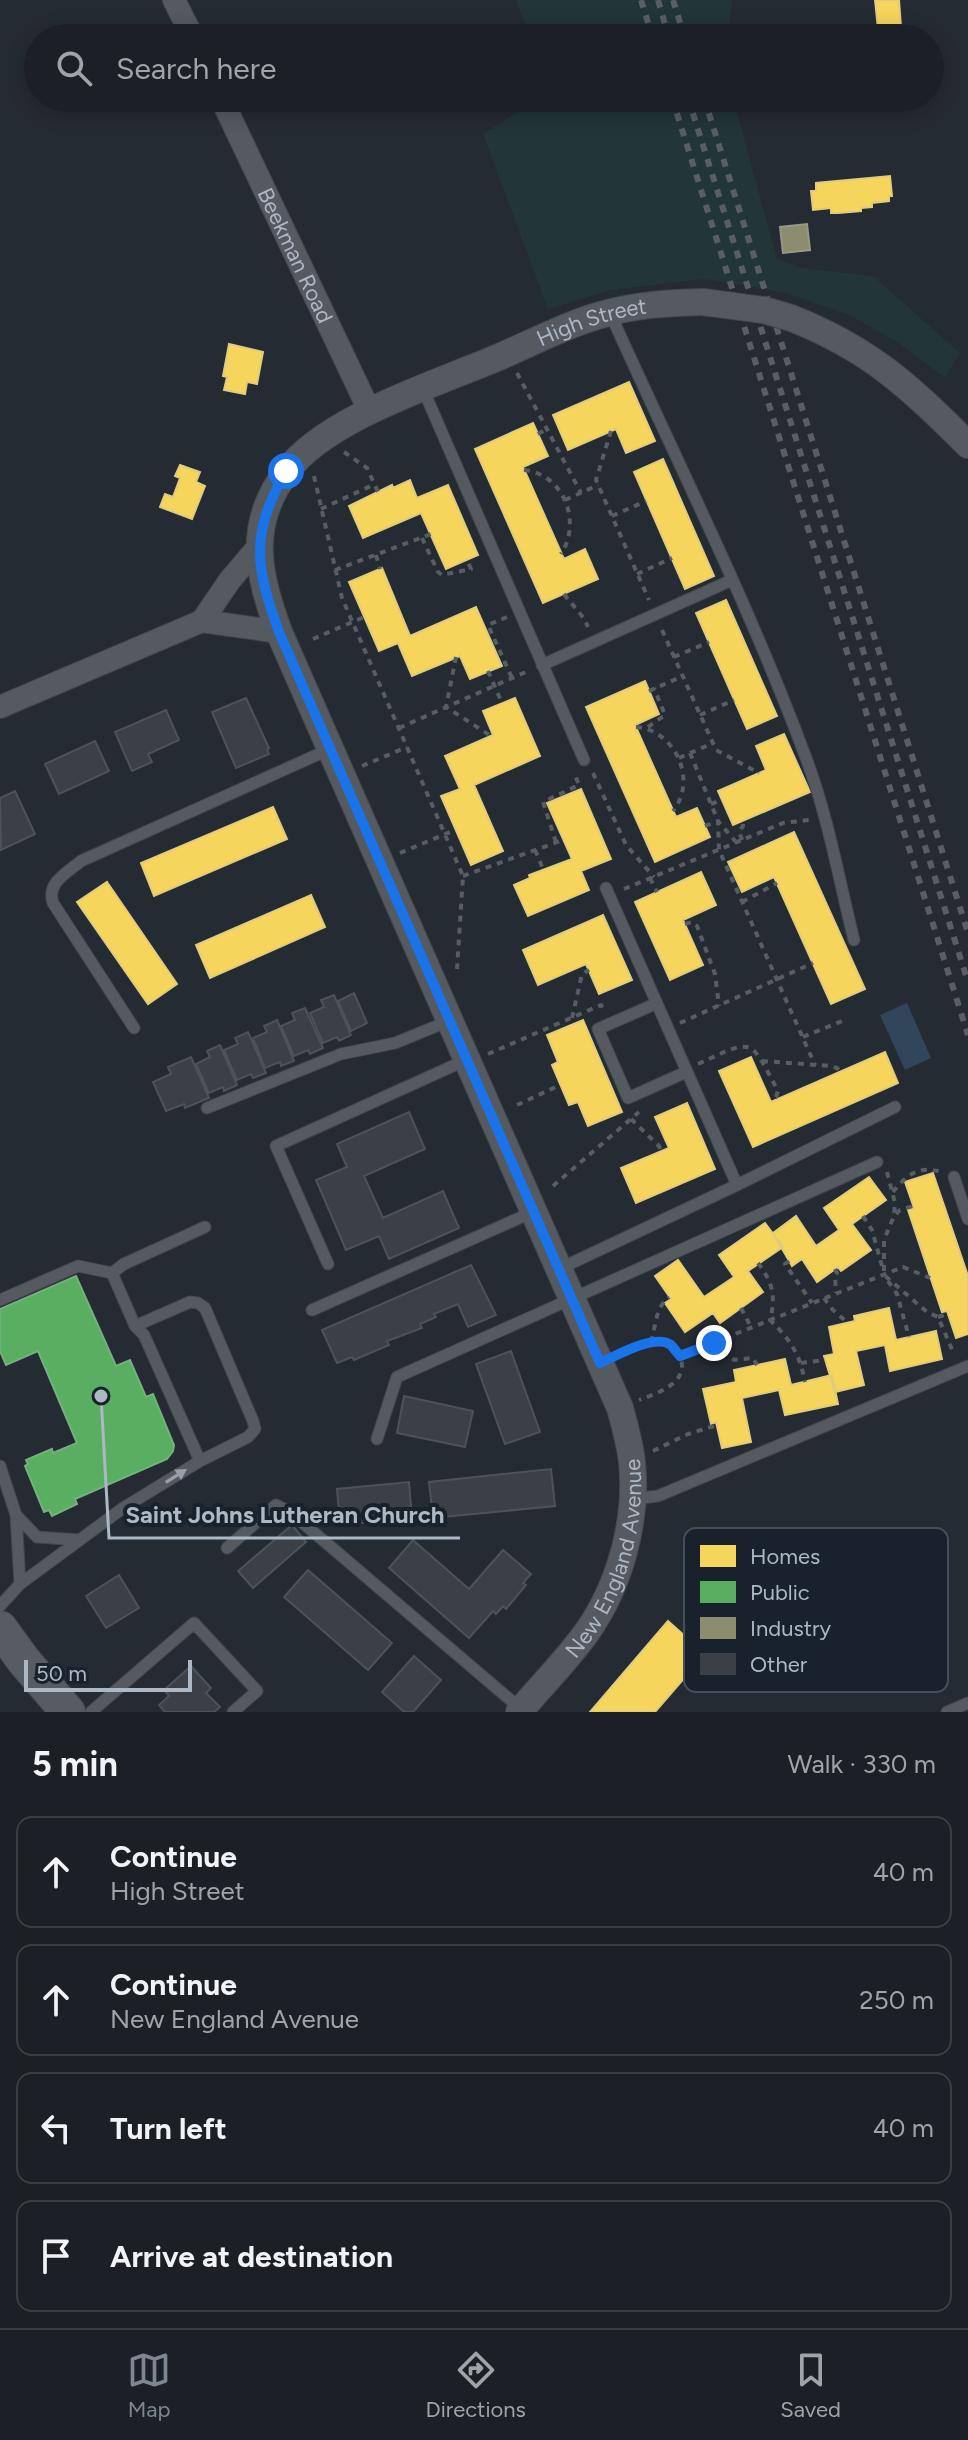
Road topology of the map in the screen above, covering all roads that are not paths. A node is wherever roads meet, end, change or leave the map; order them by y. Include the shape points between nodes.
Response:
1 (174, 0) edge
2 (186, 24) edge
3 (228, 112) edge
4 (609, 312) junction
5 (423, 389) junction
6 (370, 412) junction
7 (968, 445) edge
8 (259, 546) junction
9 (732, 580) junction
10 (265, 594) joint
11 (202, 621) junction
12 (279, 632) junction
13 (542, 665) junction
14 (0, 707) edge
15 (331, 749) junction
16 (584, 760) road end
17 (607, 892) road end
18 (854, 940) dead end
19 (655, 1004) junction
20 (449, 1021) junction
21 (134, 1028) dead end
22 (466, 1059) junction
23 (686, 1072) junction
24 (895, 1107) dead end
25 (207, 1108) dead end
26 (877, 1162) road end
27 (954, 1177) road end
28 (737, 1185) junction
29 (533, 1212) junction
30 (968, 1219) edge
31 (205, 1227) dead end
32 (328, 1264) dead end
33 (558, 1269) junction
34 (112, 1273) junction
35 (571, 1297) junction
36 (0, 1300) edge
37 (312, 1310) dead end
38 (135, 1326) junction
39 (964, 1367) edge
40 (377, 1439) dead end
41 (200, 1461) junction
42 (0, 1466) edge
43 (632, 1499) junction
44 (16, 1515) junction
45 (80, 1540) junction
46 (227, 1548) dead end
47 (20, 1584) junction
48 (0, 1606) edge
49 (0, 1628) edge
50 (968, 1703) edge
51 (520, 1710) edge
52 (68, 1712) edge
53 (91, 1712) edge
54 (233, 1712) edge
55 (947, 1712) edge

1 - 2 street
3 - 6 street, Beekman Road
4 - 5 street, High Street
4 - 7 street, High Street, bridge via 703,302 791,318 835,336 888,370
4 - 9 lane
5 - 6 street, High Street
5 - 13 lane
6 - 8 street, High Street via 308,448 286,471 272,495
8 - 10 street, High Street
8 - 11 street, High Street
9 - 13 lane
9 - 18 lane via 806,757
10 - 12 street, New England Avenue
11 - 12 street
11 - 14 street, High Street
12 - 15 street, New England Avenue
13 - 16 lane
15 - 20 street, New England Avenue
15 - 21 lane via 81,861 53,886 53,903
17 - 19 lane
19 - 23 lane
19 - 23 lane via 598,1029 628,1098
20 - 22 street, New England Avenue
20 - 25 lane via 395,1043 341,1054
22 - 29 street, New England Avenue
22 - 32 lane via 276,1146
23 - 28 lane
24 - 28 lane
26 - 35 lane
27 - 30 lane
28 - 33 lane
29 - 33 street, New England Avenue
29 - 37 lane
31 - 34 lane
33 - 35 street, New England Avenue
34 - 36 lane via 78,1266
34 - 38 lane
35 - 40 lane via 397,1377
35 - 43 street, New England Avenue via 620,1408 631,1454
38 - 41 lane via 144,1335
38 - 41 lane via 190,1302 205,1308 255,1429
39 - 43 lane via 658,1496
45 -> 41 lane
42 - 44 lane
43 - 51 street, New England Avenue via 626,1542 604,1602 587,1631
44 - 45 lane via 37,1537
44 - 47 lane
45 - 47 lane
46 - 51 lane via 276,1505 290,1512
47 - 48 lane
49 - 52 main road
50 - 55 lane
53 - 54 lane via 194,1623 257,1691

